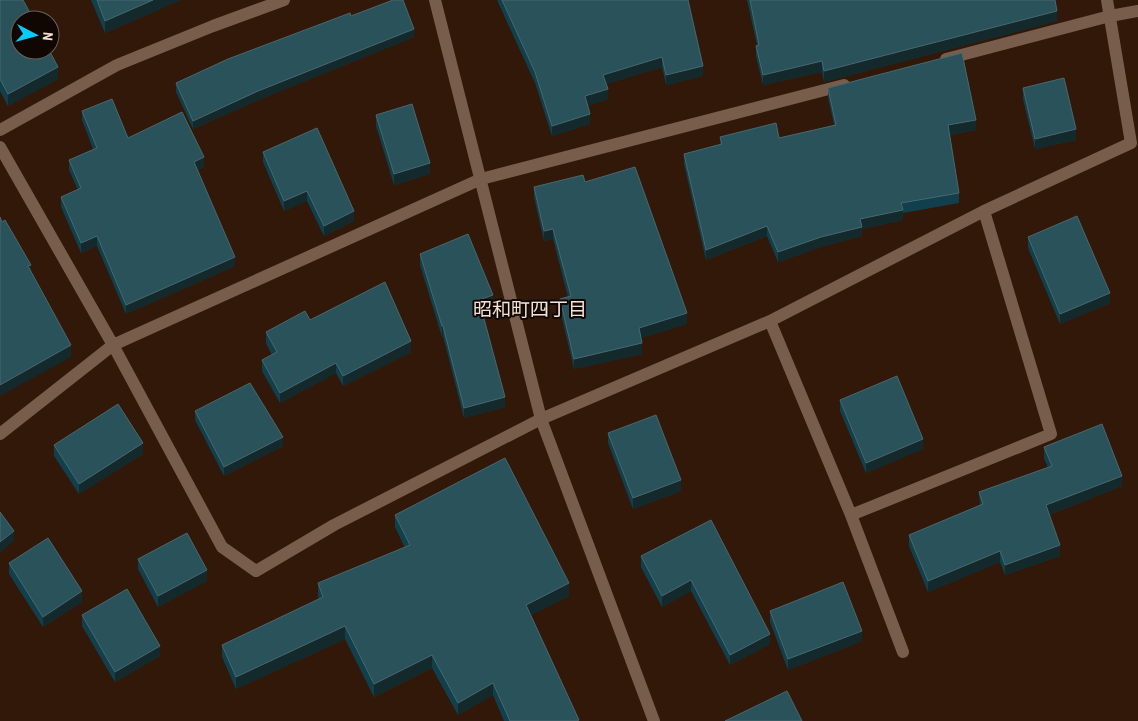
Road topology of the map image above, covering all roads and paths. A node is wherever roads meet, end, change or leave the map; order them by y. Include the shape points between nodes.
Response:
1 (284, 0) edge
2 (435, 0) edge
3 (1107, 0) edge
4 (1138, 11) edge
5 (1110, 16) junction
6 (929, 63) edge
7 (853, 83) edge
8 (0, 130) edge
9 (1134, 146) edge
10 (0, 147) edge
11 (481, 179) junction
12 (984, 211) junction
13 (770, 321) junction
14 (113, 345) junction
15 (541, 419) junction
16 (0, 434) edge
17 (850, 515) junction
18 (903, 652) dead end
19 (654, 721) edge

1 - 8 street via 117,65
2 - 11 street
3 - 5 street
4 - 5 street
5 - 6 street
5 - 9 street
7 - 11 street
9 - 12 street
10 - 14 street
11 - 14 street
11 - 15 street
12 - 13 street
12 - 17 street via 1051,434
13 - 15 street
13 - 17 street
14 - 15 street via 222,547 256,572 334,525
14 - 16 street
15 - 19 street
17 - 18 street

